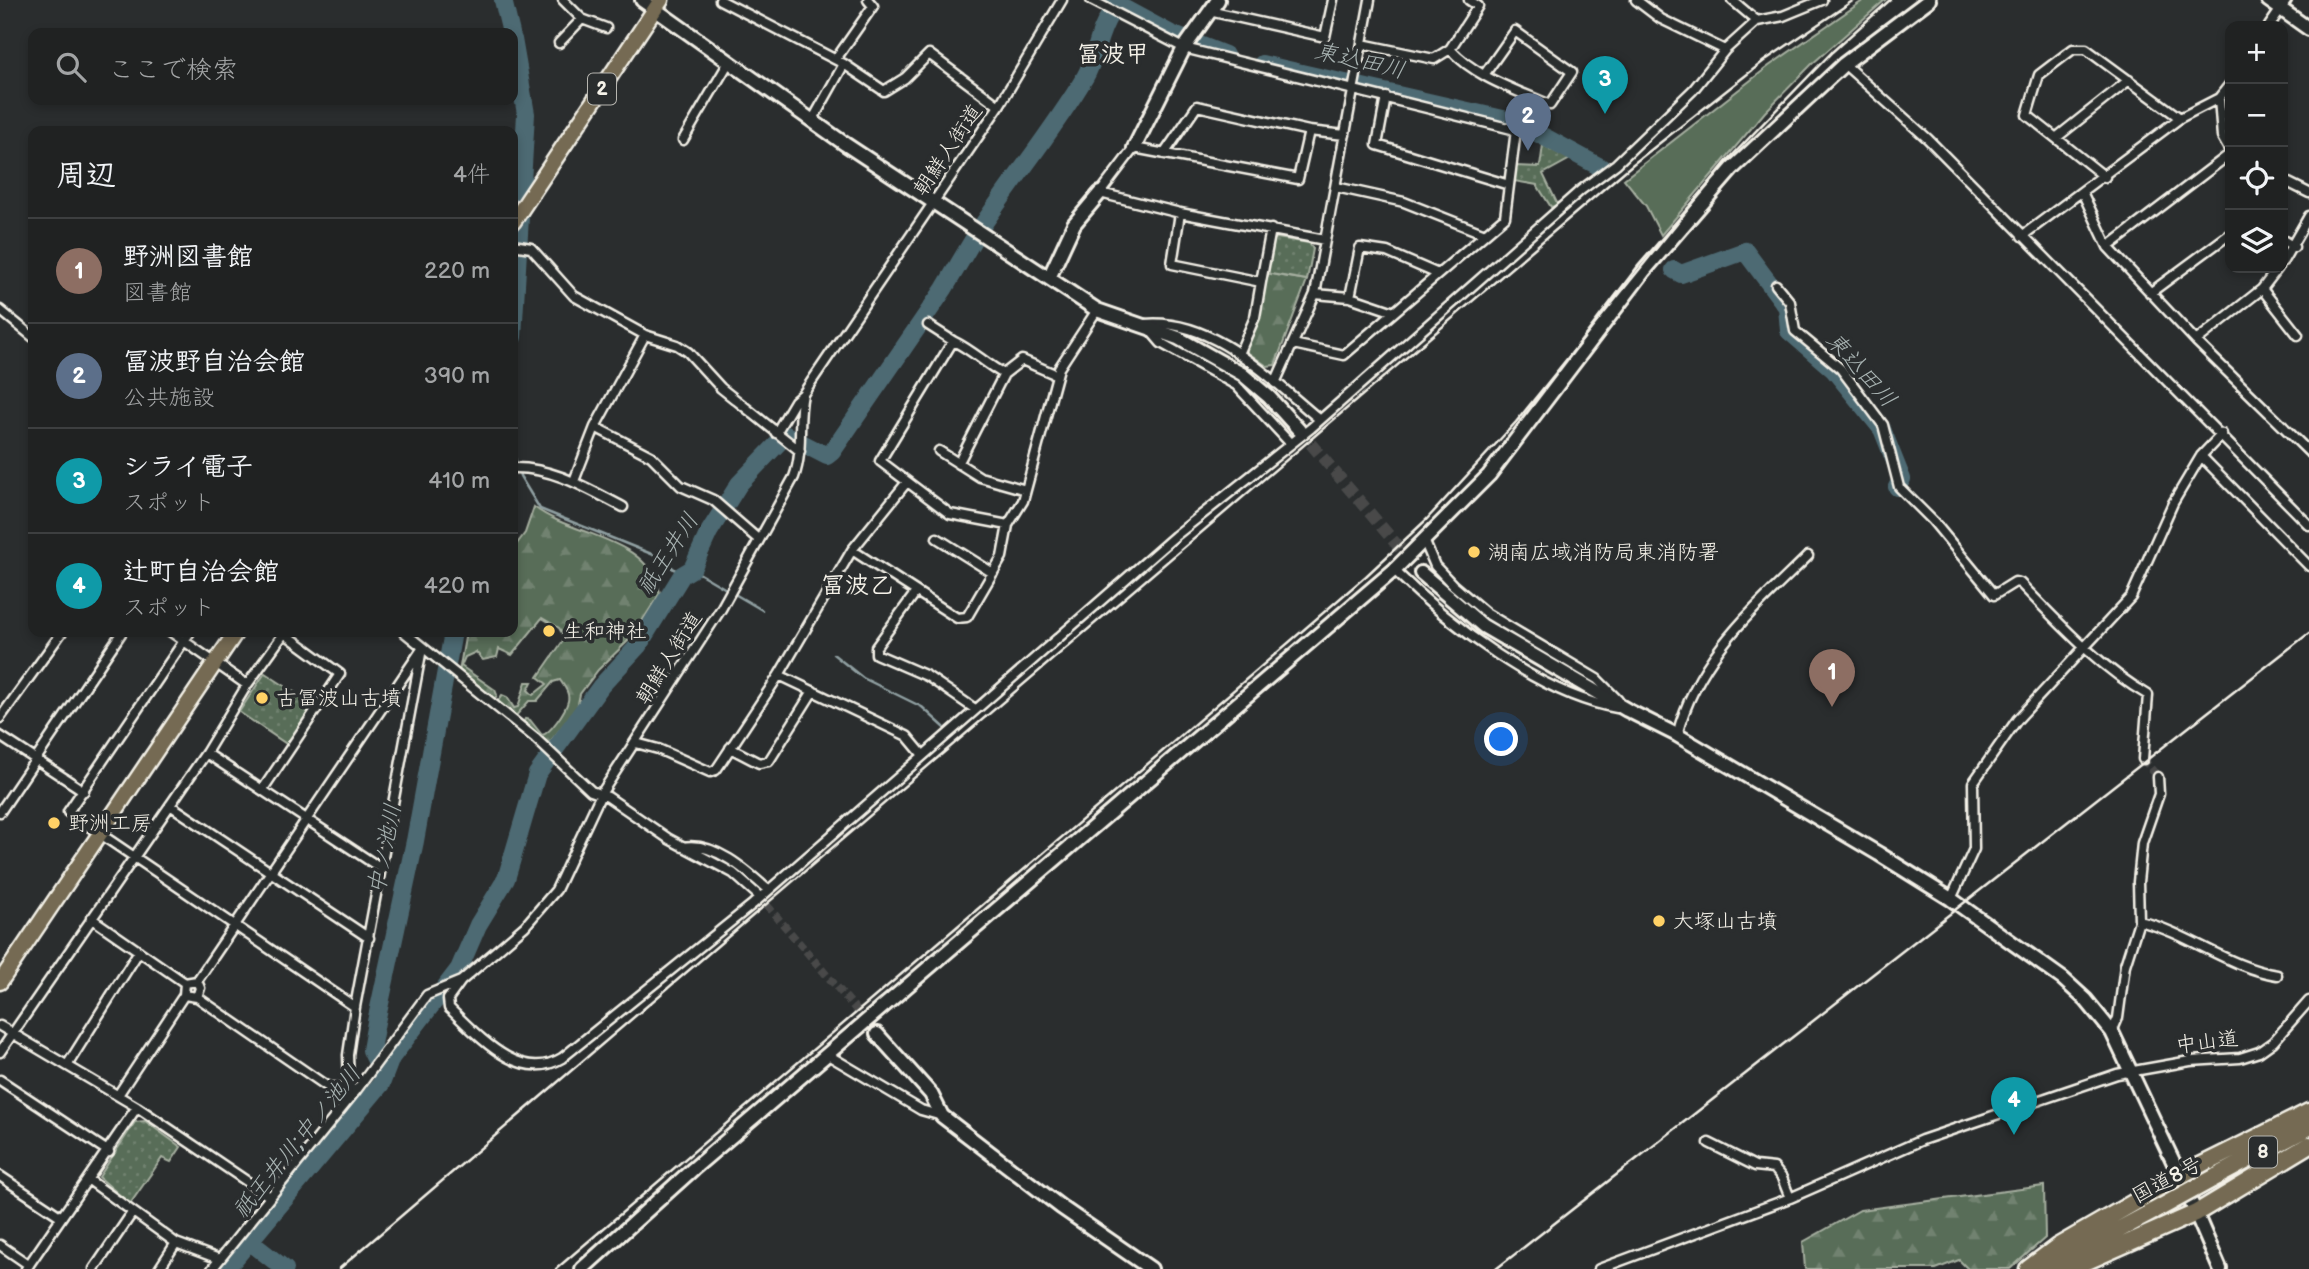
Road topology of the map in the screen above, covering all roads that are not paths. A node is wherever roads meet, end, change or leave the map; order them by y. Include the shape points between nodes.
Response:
1 (563, 0) edge
2 (642, 0) edge
3 (720, 0) edge
4 (868, 0) edge
5 (1062, 0) edge
6 (1091, 0) edge
7 (1218, 0) edge
8 (1333, 0) edge
9 (1370, 0) edge
10 (1469, 0) edge
11 (1636, 0) edge
12 (1732, 0) edge
13 (1929, 0) edge
14 (2268, 0) edge
15 (1817, 1) edge
16 (658, 5) edge
17 (2283, 5) edge
18 (1209, 11) junction
19 (582, 19) junction
20 (1758, 21) junction
21 (2272, 21) edge
22 (606, 28) dead end
23 (2309, 29) edge
24 (559, 43) dead end
25 (1362, 44) junction
26 (1184, 48) junction
27 (1450, 49) junction
28 (1725, 51) junction
29 (729, 62) junction
30 (840, 62) junction
31 (1844, 64) junction
32 (1484, 75) junction
33 (2129, 80) junction
34 (1354, 89) junction
35 (2225, 90) edge
36 (1385, 97) junction
37 (2219, 98) junction
38 (999, 106) junction
39 (2180, 118) junction
40 (812, 121) junction
41 (1309, 131) junction
42 (1345, 135) junction
43 (2056, 138) junction
44 (683, 140) dead end
45 (2227, 147) edge
46 (1134, 148) junction
47 (1164, 154) junction
48 (2225, 156) edge
49 (2105, 177) junction
50 (2288, 182) edge
51 (1509, 185) junction
52 (1336, 187) junction
53 (1100, 193) junction
54 (2309, 193) edge
55 (2083, 194) junction
56 (934, 203) junction
57 (1180, 213) junction
58 (518, 214) edge
59 (2309, 216) edge
60 (1271, 229) junction
61 (1485, 234) junction
62 (2022, 236) junction
63 (2225, 238) edge
64 (1325, 240) junction
65 (2288, 243) edge
66 (518, 246) edge
67 (2108, 247) junction
68 (2294, 247) junction
69 (2288, 255) edge
70 (2274, 273) edge
71 (1438, 274) junction
72 (1049, 278) junction
73 (1261, 282) junction
74 (1776, 285) dead end
75 (2262, 289) junction
76 (2150, 293) junction
77 (1315, 294) junction
78 (1350, 297) junction
79 (0, 310) edge
80 (1097, 310) junction
81 (1394, 312) junction
82 (1144, 324) junction
83 (928, 326) dead end
84 (28, 333) edge
85 (645, 335) junction
86 (2298, 335) dead end
87 (953, 341) junction
88 (2196, 341) junction
89 (1293, 344) junction
90 (1239, 354) junction
91 (1004, 374) junction
92 (1057, 374) junction
93 (1275, 383) junction
94 (803, 394) junction
95 (1320, 419) junction
96 (595, 427) junction
97 (1299, 430) tunnel mouth
98 (2222, 434) junction
99 (780, 436) junction
100 (1291, 444) junction
101 (800, 446) junction
102 (939, 452) dead end
103 (2309, 453) edge
104 (2201, 456) junction
105 (958, 464) junction
106 (518, 468) edge
107 (573, 481) junction
108 (907, 482) junction
109 (1026, 490) junction
110 (622, 507) dead end
111 (1008, 525) junction
112 (2309, 525) edge
113 (937, 538) dead end
114 (760, 540) junction
115 (1424, 540) junction
116 (852, 550) junction
117 (1808, 556) dead end
118 (2309, 566) edge
119 (1394, 570) junction
120 (993, 573) junction
121 (1421, 573) tunnel mouth
122 (916, 592) junction
123 (58, 637) edge
124 (119, 637) edge
125 (179, 637) edge
126 (187, 637) edge
127 (233, 637) edge
128 (282, 637) edge
129 (290, 637) edge
130 (410, 637) edge
131 (185, 641) junction
132 (2085, 649) junction
133 (426, 652) junction
134 (215, 663) junction
135 (779, 675) junction
136 (247, 685) junction
137 (813, 691) junction
138 (975, 709) junction
139 (1627, 710) junction
140 (0, 718) edge
141 (1677, 735) junction
142 (0, 736) edge
143 (636, 743) junction
144 (730, 748) junction
145 (206, 753) junction
146 (922, 754) junction
147 (36, 759) junction
148 (2143, 759) dead end
149 (2158, 777) dead end
150 (263, 789) junction
151 (84, 791) junction
152 (601, 794) junction
153 (170, 805) junction
154 (1, 807) edge
155 (306, 821) junction
156 (100, 833) junction
157 (683, 847) junction
158 (134, 858) junction
159 (382, 869) junction
160 (271, 875) junction
161 (768, 890) junction
162 (759, 896) tunnel mouth
163 (1951, 899) junction
164 (91, 918) junction
165 (2139, 921) junction
166 (235, 928) junction
167 (369, 938) junction
168 (139, 951) junction
169 (2277, 975) dead end
170 (197, 981) junction
171 (0, 982) edge
172 (457, 982) junction
173 (185, 983) junction
174 (184, 995) junction
175 (197, 997) junction
176 (2309, 1002) edge
177 (355, 1007) junction
178 (0, 1026) edge
179 (2112, 1032) junction
180 (12, 1034) junction
181 (877, 1034) tunnel mouth
182 (0, 1052) edge
183 (828, 1055) junction
184 (68, 1064) junction
185 (2130, 1072) junction
186 (0, 1080) edge
187 (352, 1089) junction
188 (118, 1095) junction
189 (137, 1107) junction
190 (2309, 1115) edge
191 (942, 1116) junction
192 (1709, 1143) dead end
193 (2309, 1145) edge
194 (109, 1152) junction
195 (0, 1176) edge
196 (2180, 1176) junction
197 (89, 1180) junction
198 (270, 1197) junction
199 (1790, 1198) junction
200 (132, 1213) junction
201 (2196, 1213) junction
202 (60, 1216) junction
203 (176, 1243) junction
204 (0, 1245) edge
205 (219, 1259) junction
206 (28, 1267) edge
207 (94, 1269) edge
208 (159, 1269) edge
209 (212, 1269) edge
210 (582, 1269) edge
211 (1151, 1269) edge
212 (1599, 1269) edge
213 (2028, 1269) edge
214 (2045, 1269) edge
215 (2068, 1269) edge
216 (2220, 1269) edge

1 - 19 street
2 - 16 street
3 - 30 street
4 - 30 street via 873,6
5 - 38 street, 朝鮮人街道
6 - 26 street
7 - 18 street
8 - 18 street via 1325,37
9 - 25 street
10 - 27 street via 1478,6
11 - 28 street via 1661,19
12 - 20 street
13 - 31 street
14 - 17 street
15 - 20 street
16 - 29 street
16 - 58 main road, 2
17 - 21 street
17 - 23 street
18 - 26 street
19 - 22 street
19 - 24 street
20 - 28 street
25 - 27 street via 1434,59
25 - 34 street
26 - 34 street
26 - 46 street
27 - 32 street
28 - 95 street via 1693,90 1616,164
29 - 40 street
29 - 44 street
30 - 38 street via 884,91 929,54
30 - 40 street
31 - 62 street via 1927,139
31 - 115 street via 1732,169 1644,271 1489,475
32 - 32 street via 1550,105 1573,72 1515,32
33 - 39 street
33 - 43 street
33 - 43 street via 2086,49 2073,49 2039,75 2027,115
34 - 36 street
34 - 42 street
35 - 37 street
36 - 51 street via 1377,145
36 - 51 street via 1516,130
37 - 39 street
37 - 45 street via 2222,137
38 - 56 street, 朝鮮人街道
39 - 49 street
40 - 56 street
41 - 42 street
41 - 47 street via 1197,106
41 - 47 street via 1298,179
42 - 52 street
43 - 49 street
46 - 47 street
46 - 53 street
48 - 67 street
49 - 55 street
50 - 54 street
51 - 61 street via 1505,217
52 - 61 street via 1404,202
52 - 64 street
53 - 57 street
53 - 72 street via 1074,223
55 - 62 street
55 - 67 street
56 - 72 street
56 - 94 street, 朝鮮人街道
57 - 60 street
57 - 73 street via 1172,264
59 - 68 street
60 - 64 street
60 - 73 street
61 - 71 street
62 - 98 street
63 - 76 street
64 - 77 street
65 - 68 street
66 - 85 street via 531,248 574,296
67 - 76 street
68 - 69 street
70 - 75 street
71 - 78 street via 1387,252 1360,248
71 - 81 street
72 - 80 street
73 - 90 street via 1255,317
74 - 132 street via 1790,302 1795,331 1840,369 1883,425 1899,488 1933,521 1994,595 2020,583
75 - 86 street
75 - 88 street
76 - 88 street
77 - 78 street
77 - 89 street
78 - 81 street
79 - 84 street
80 - 82 street
80 - 92 street
81 - 89 street via 1344,355
82 - 90 street via 1168,321 1200,332
82 - 97 street via 1242,374
82 - 100 street via 1161,343 1236,385
83 - 87 street
85 - 96 street
85 - 99 street via 688,352 721,388
87 - 91 street
87 - 108 street via 880,461
88 - 103 street
89 - 93 street
90 - 93 street
91 - 92 street via 1022,360
91 - 105 street
92 - 109 street
93 - 95 street
94 - 99 street via 795,401
94 - 101 street, 朝鮮人街道
95 - 100 street
96 - 107 street
96 - 114 street via 651,456 681,486 713,500
98 - 104 street
98 - 112 street
99 - 101 street
100 - 138 street via 1175,536
101 - 114 street, 朝鮮人街道 via 794,477
102 - 105 street
104 - 118 street
104 - 132 street via 2173,503 2131,597
105 - 109 street via 980,477
106 - 107 street
107 - 110 street
108 - 111 street via 950,514
108 - 116 street
109 - 111 street
111 - 120 street via 1002,557
113 - 120 street
114 - 143 street, 朝鮮人街道
115 - 119 street
115 - 139 street via 1435,566 1453,586 1486,613 1597,679
116 - 122 street
116 - 135 street
117 - 141 street via 1752,609 1712,656 1684,708
119 - 139 street via 1435,611 1476,641 1588,703
119 - 183 street
120 - 122 street via 967,617 957,618
121 - 139 street via 1483,626
122 - 138 street via 876,647 876,654 927,676
123 - 140 street
124 - 147 street
125 - 131 street
126 - 131 street
127 - 134 main road
128 - 136 street
129 - 150 street via 340,674
130 - 133 street
131 - 134 street
131 - 151 street
132 - 148 street via 2120,680 2148,695
132 - 163 street via 2017,720 1973,783 1974,849
133 - 152 street via 536,738 591,791
133 - 155 street
133 - 159 street
134 - 136 street
134 - 156 main road
135 - 137 street
135 - 144 street
136 - 145 street
137 - 144 street via 769,761 759,763
137 - 146 street via 907,736
138 - 146 street
139 - 141 street
141 - 163 street
142 - 147 street
143 - 144 street via 710,772
143 - 152 street, 朝鮮人街道
145 - 150 street
145 - 153 street
146 - 161 street
147 - 151 street
147 - 154 street
149 - 165 street via 2159,794 2142,843
150 - 155 street
151 - 156 street via 68,812
152 - 157 street
152 - 172 street, 朝鮮人街道 via 556,890 525,926
153 - 158 street
153 - 160 street
155 - 159 street
155 - 160 street
156 - 158 street
156 - 171 main road
157 - 161 street via 693,845 719,854
157 - 162 street via 733,873
158 - 164 street
158 - 166 street
159 - 167 street
160 - 166 street
160 - 167 street
161 - 172 street via 646,993 549,1066 535,1067 499,1054 466,1024 449,1007
163 - 179 street via 2063,979
164 - 168 street
164 - 180 street
165 - 169 street via 2188,938 2248,970
165 - 179 street
166 - 170 street
166 - 177 street
167 - 177 street
168 - 173 street
168 - 184 street
170 - 173 street
170 - 175 street
172 - 187 street, 朝鮮人街道 via 428,995
173 - 174 street
174 - 175 street
174 - 188 street
175 - 187 street via 328,1087
176 - 185 street, 中山道 via 2259,1052
177 - 187 street via 348,1055
178 - 180 street
179 - 185 street
180 - 182 street
180 - 184 street
181 - 191 street via 931,1094
183 - 191 street via 921,1110
183 - 210 street
184 - 188 street
185 - 196 street
185 - 199 street, 中山道 via 1923,1140
186 - 194 street
187 - 198 street, 朝鮮人街道
188 - 189 street
189 - 194 street
189 - 198 street
190 - 196 highway
190 - 214 highway, 国道8号 / 8, bridge via 2216,1177
191 - 211 street
192 - 199 street via 1755,1167 1774,1167
193 - 201 highway
194 - 197 street
195 - 202 street
196 - 201 street
196 - 213 highway via 2057,1247
197 - 200 street
197 - 202 street
198 - 205 street, 朝鮮人街道
199 - 212 street, 中山道
200 - 203 street
200 - 207 street
201 - 215 highway
201 - 216 street
202 - 206 street
203 - 205 street
203 - 208 street
204 - 206 street
205 - 209 street, 朝鮮人街道

